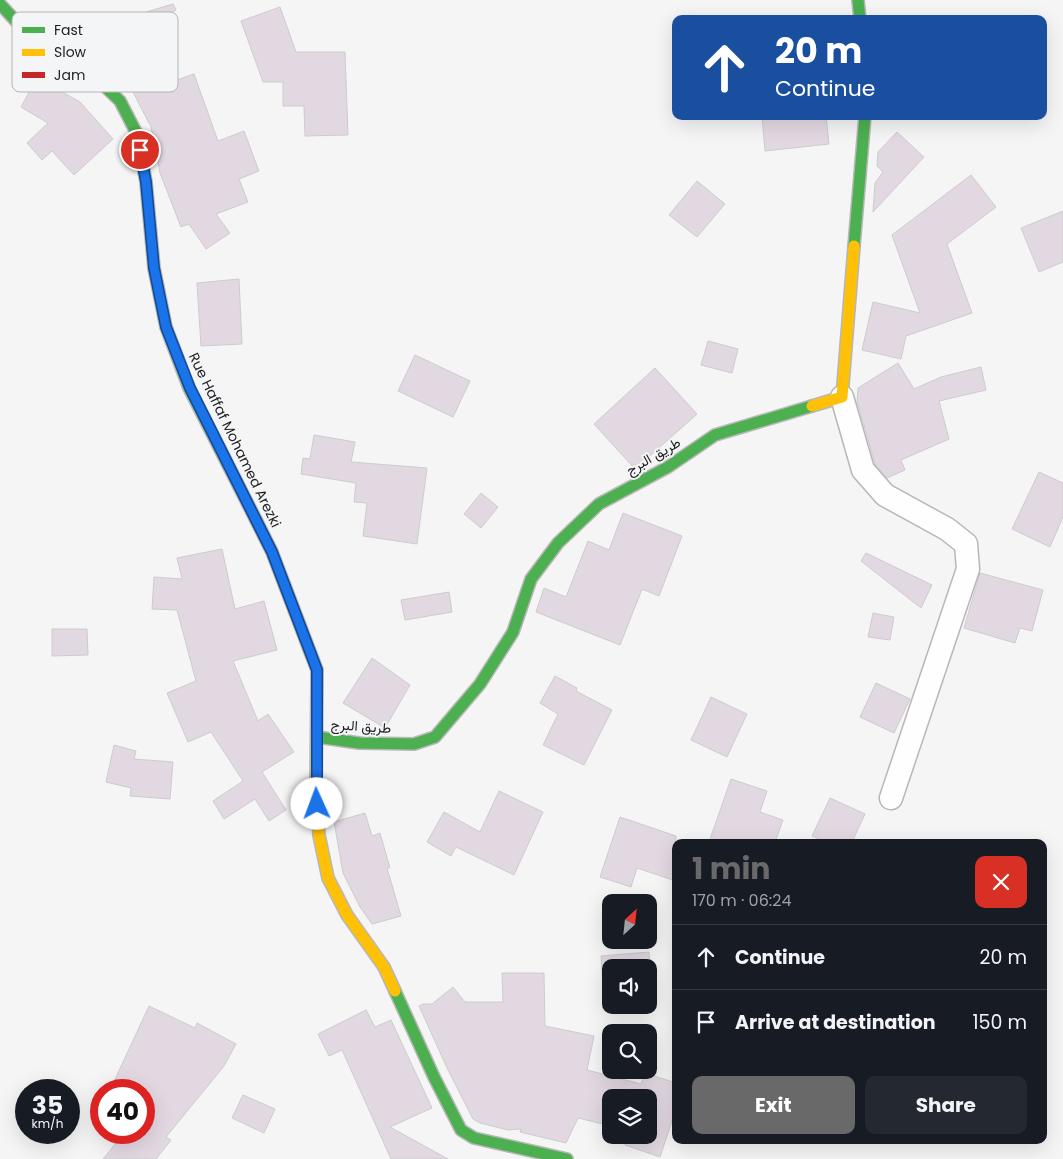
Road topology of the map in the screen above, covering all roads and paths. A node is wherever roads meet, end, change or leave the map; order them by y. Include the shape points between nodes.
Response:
1 (858, 0) edge
2 (0, 4) edge
3 (860, 15) edge
4 (12, 18) edge
5 (110, 92) edge
6 (865, 120) edge
7 (842, 397) junction
8 (317, 737) junction
9 (891, 798) dead end
10 (567, 1159) edge

1 - 3 street
2 - 4 street, Rue Haffaf Mohamed Arezki
5 - 8 street, Rue Haffaf Mohamed Arezki via 120,102 137,134 146,182 154,268 166,327 190,388 272,552 317,670
6 - 7 street
7 - 8 street, طريق البرج via 715,436 599,504 558,542 531,580 513,632 480,684 435,737 414,744 358,743
7 - 9 street via 863,470 885,495 947,529 966,544 968,569
8 - 10 street, Rue Haffaf Mohamed Arezki via 319,835 328,878 347,915 384,967 461,1130 474,1138

